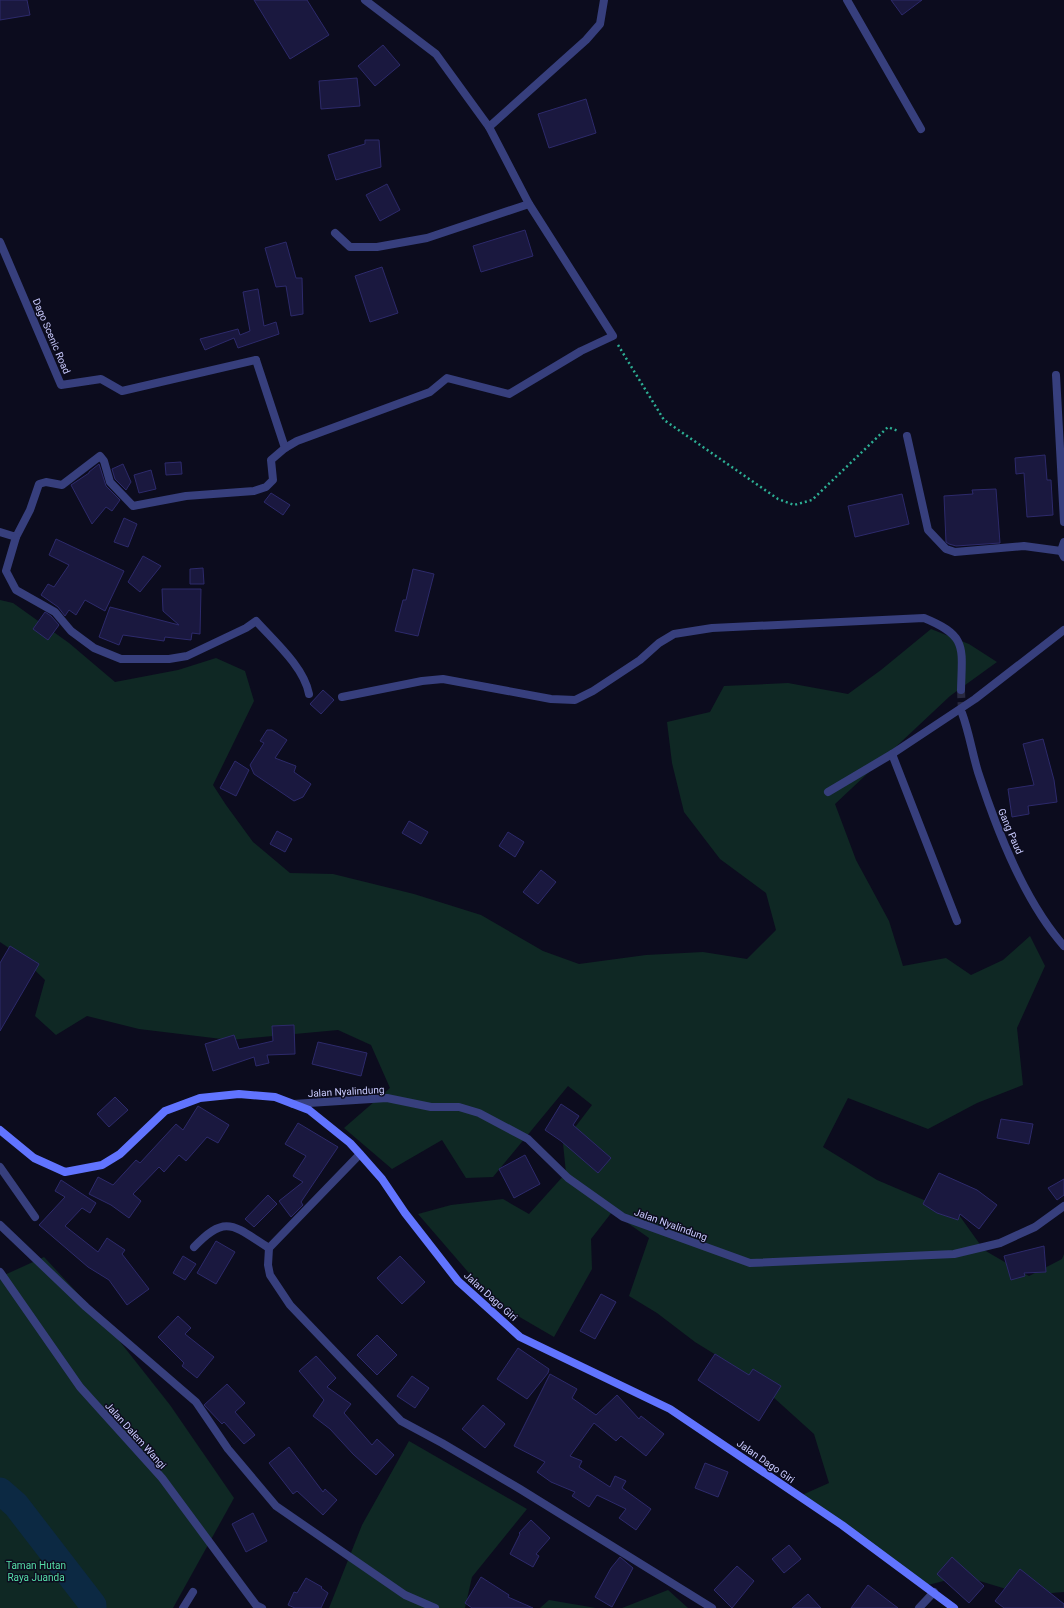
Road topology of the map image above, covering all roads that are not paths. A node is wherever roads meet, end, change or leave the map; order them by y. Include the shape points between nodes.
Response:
1 (365, 0) edge
2 (604, 0) edge
3 (847, 0) edge
4 (489, 127) junction
5 (921, 129) dead end
6 (529, 204) junction
7 (335, 232) dead end
8 (0, 242) edge
9 (1056, 375) dead end
10 (907, 436) road end
11 (285, 448) junction
12 (1064, 522) edge
13 (0, 532) edge
14 (16, 537) junction
15 (1064, 542) edge
16 (1063, 554) edge
17 (1064, 630) edge
18 (961, 690) tunnel mouth
19 (309, 694) dead end
20 (342, 697) dead end
21 (963, 709) junction
22 (892, 754) junction
23 (828, 792) dead end
24 (957, 921) dead end
25 (1064, 946) edge
26 (292, 1104) junction
27 (0, 1130) edge
28 (360, 1154) junction
29 (0, 1167) edge
30 (1064, 1206) edge
31 (35, 1217) dead end
32 (0, 1225) edge
33 (194, 1247) dead end
34 (269, 1248) junction
35 (0, 1272) edge
36 (193, 1592) dead end
37 (934, 1592) junction
38 (183, 1608) edge
39 (262, 1608) edge
40 (435, 1608) edge
41 (712, 1608) edge
42 (919, 1608) edge
43 (954, 1608) edge

1 - 4 street via 436,54
2 - 4 street via 600,24 586,40
3 - 5 street
4 - 6 street
6 - 7 street via 426,238 377,247 350,247
6 - 11 street via 613,336 581,351 509,394 447,378 430,392
8 - 11 street, Dago Scenic Road via 61,385 102,379 122,391 256,360
9 - 12 street
10 - 16 street via 928,530 946,549 955,552 1024,546
11 - 14 street via 271,460 272,480 266,487 254,491 159,500 133,506 110,482 100,456 62,485 46,482 39,484 30,510
13 - 14 street
14 - 19 street via 6,571 16,590 55,612 71,631 94,648 121,659 168,659 187,656 256,621 287,655 307,685
15 - 16 street
17 - 21 street
18 - 20 street via 962,650 958,639 924,618 712,628 674,634 640,660 575,700 552,699 443,679
21 - 22 street
21 - 25 street, Gang Paud via 977,770 997,828 1031,898 1050,930
22 - 23 street
22 - 24 street
26 - 27 main road, Jalan Dago Giri via 275,1097 239,1094 200,1098 165,1111 120,1154 102,1165 65,1172 34,1158
26 - 28 main road, Jalan Dago Giri via 309,1110
26 - 30 street, Jalan Nyalindung via 387,1098 431,1106 459,1107 479,1114 528,1140 568,1178 623,1216 750,1264 954,1254 1000,1243 1035,1227
28 - 34 street
28 - 37 main road, Jalan Dago Giri via 382,1179 458,1281 520,1337 670,1409 842,1525
29 - 31 street
32 - 40 street via 81,1302 196,1402 228,1449 276,1506 405,1595
33 - 34 street via 207,1232 218,1226 227,1226
34 - 41 street via 270,1275 290,1305 401,1421 442,1443
35 - 39 street, Jalan Dalem Wangi via 80,1387 162,1478 256,1605
36 - 38 street
37 - 42 street
37 - 43 main road, Jalan Dago Giri

